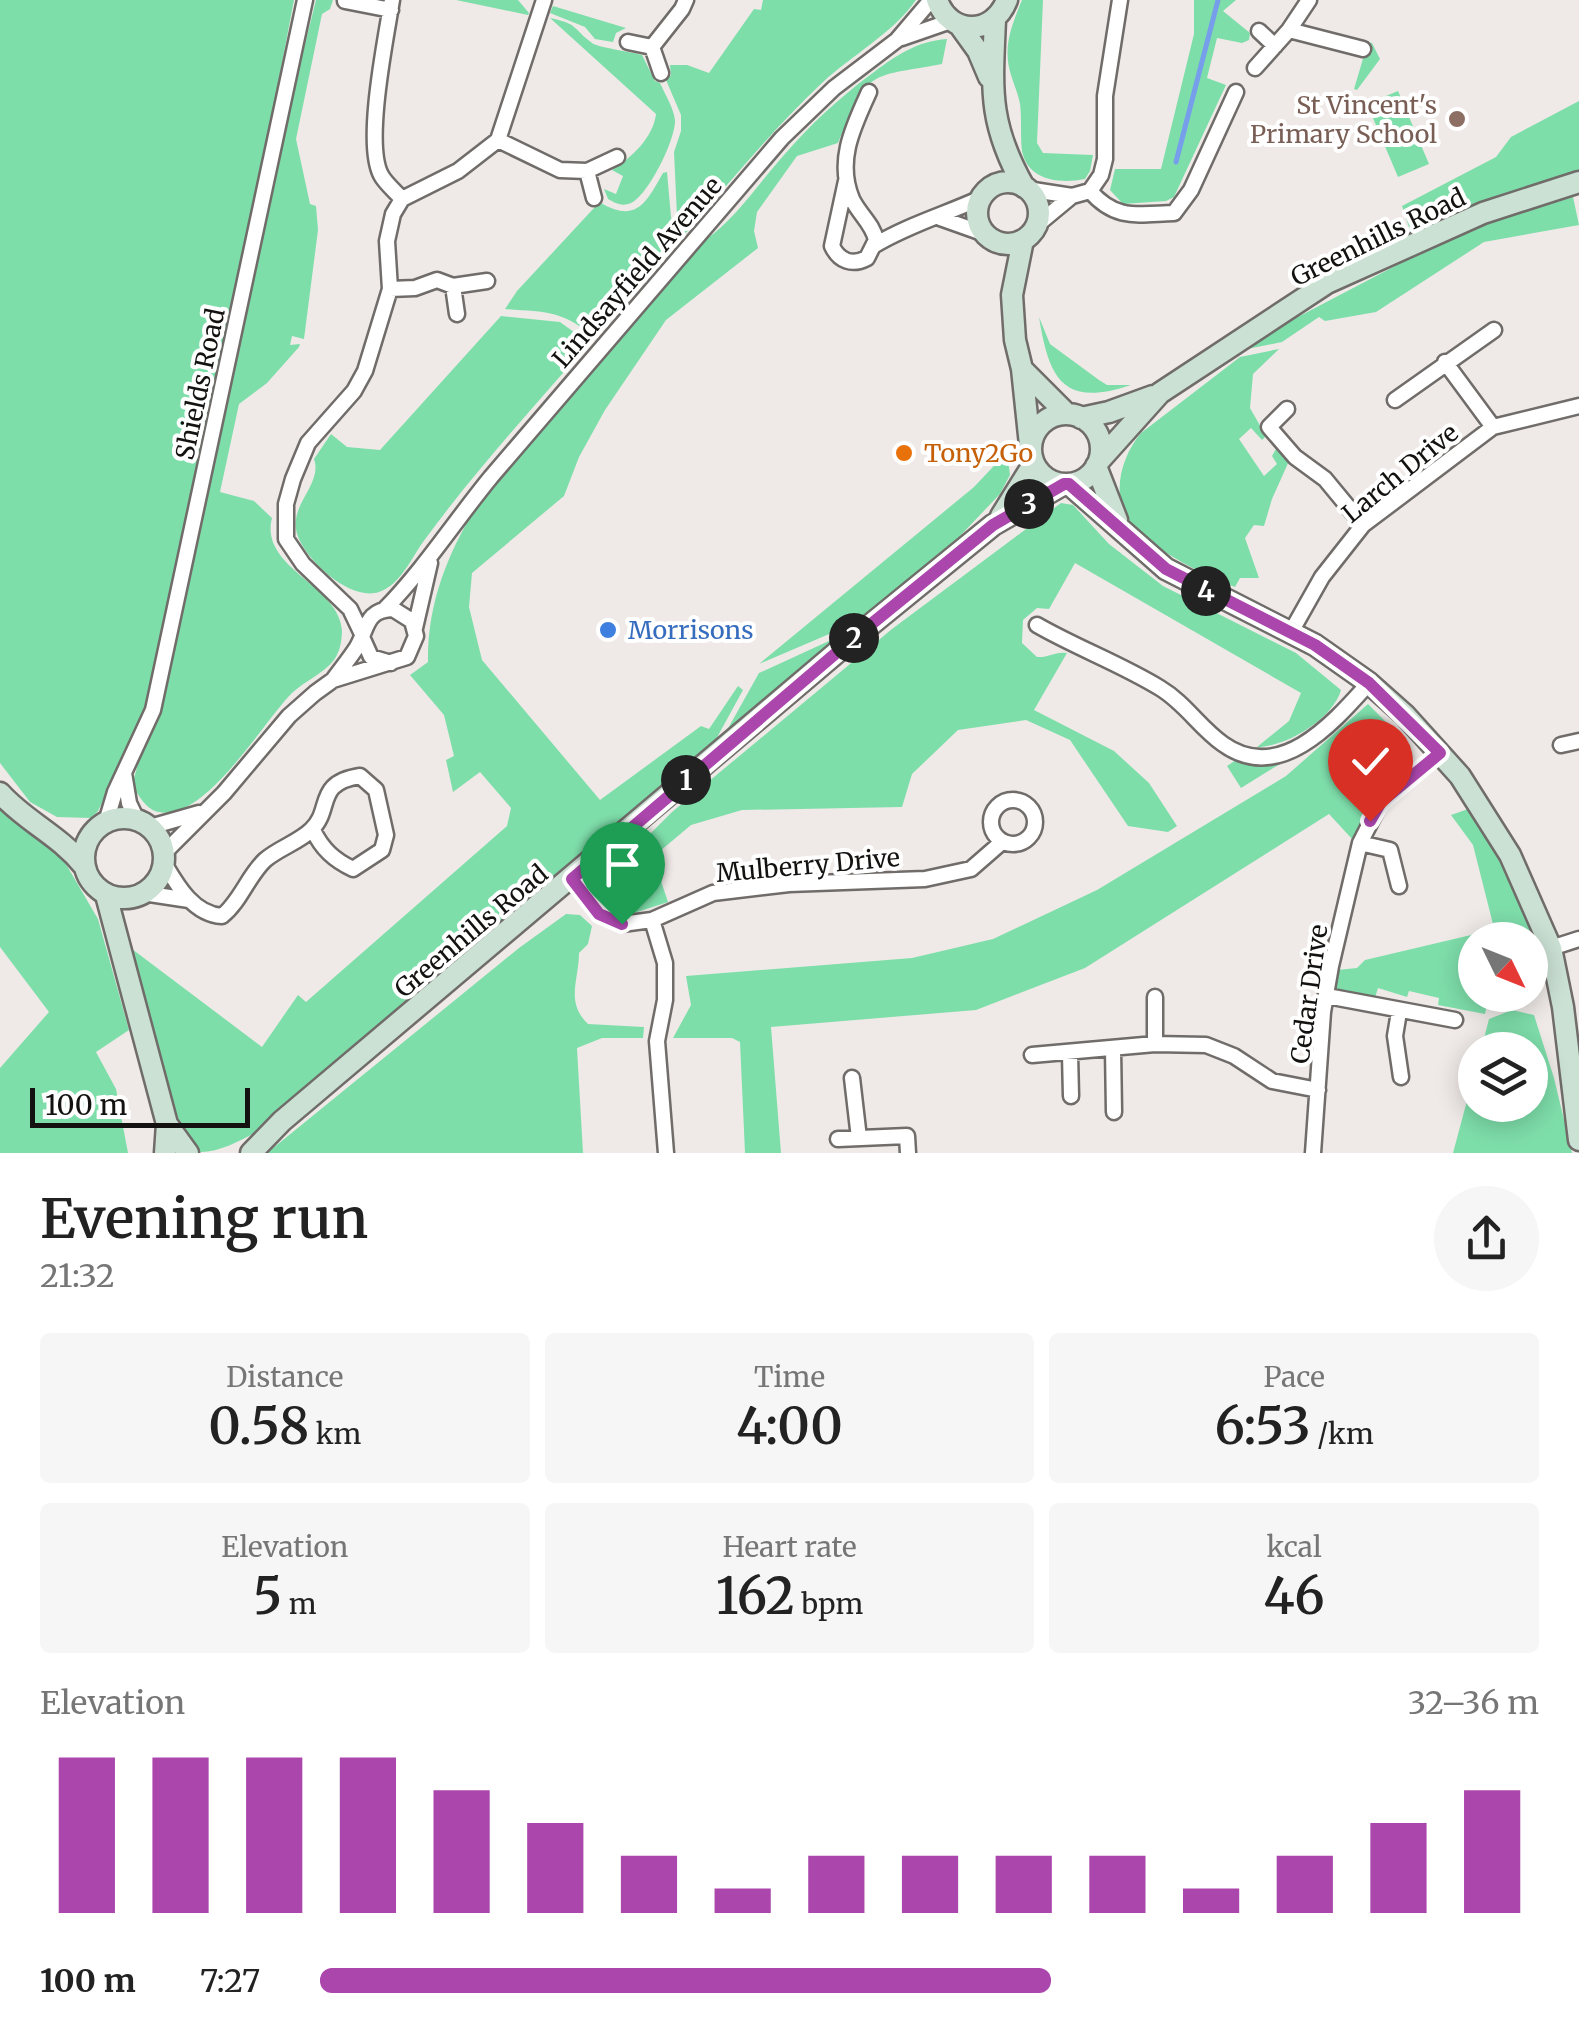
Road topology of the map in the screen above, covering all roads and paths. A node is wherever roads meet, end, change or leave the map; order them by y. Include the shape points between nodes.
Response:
1 (305, 0) edge
2 (544, 0) edge
3 (686, 0) edge
4 (934, 0) edge
5 (1006, 0) edge
6 (1120, 0) edge
7 (1309, 0) edge
8 (345, 1) edge
9 (391, 5) edge
10 (995, 20) junction
11 (955, 24) junction
12 (1290, 30) junction
13 (1258, 31) dead end
14 (896, 40) junction
15 (628, 42) dead end
16 (1275, 46) junction
17 (652, 47) junction
18 (1362, 49) dead end
19 (1255, 68) dead end
20 (661, 73) dead end
21 (991, 83) junction
22 (869, 92) dead end
23 (1236, 92) dead end
24 (998, 133) junction
25 (498, 140) junction
26 (618, 157) dead end
27 (587, 172) junction
28 (846, 180) junction
29 (1579, 182) edge
30 (1026, 188) junction
31 (1090, 192) junction
32 (984, 194) junction
33 (1072, 196) junction
34 (594, 198) dead end
35 (402, 199) junction
36 (940, 218) junction
37 (866, 222) junction
38 (914, 224) junction
39 (836, 225) junction
40 (1030, 232) junction
41 (988, 237) junction
42 (875, 246) junction
43 (488, 281) dead end
44 (453, 286) junction
45 (390, 289) junction
46 (1012, 295) junction
47 (456, 314) dead end
48 (1494, 330) dead end
49 (1445, 362) junction
50 (1022, 369) junction
51 (1160, 393) junction
52 (1394, 400) dead end
53 (1579, 406) edge
54 (1287, 409) dead end
55 (1074, 416) junction
56 (1493, 426) junction
57 (1032, 455) junction
58 (1098, 464) junction
59 (1067, 484) junction
60 (993, 525) junction
61 (1363, 525) junction
62 (1122, 530) junction
63 (433, 553) junction
64 (337, 594) junction
65 (382, 610) junction
66 (1037, 625) dead end
67 (415, 628) junction
68 (1291, 632) junction
69 (362, 636) junction
70 (392, 663) junction
71 (333, 680) junction
72 (1369, 683) junction
73 (1579, 741) edge
74 (1561, 745) dead end
75 (1440, 753) junction
76 (124, 772) junction
77 (0, 793) edge
78 (204, 811) junction
79 (144, 824) junction
80 (102, 825) junction
81 (48, 830) junction
82 (313, 830) junction
83 (1002, 842) dead end
84 (1360, 843) junction
85 (164, 858) junction
86 (84, 866) junction
87 (572, 879) junction
88 (1399, 886) dead end
89 (106, 894) junction
90 (141, 894) junction
91 (189, 900) junction
92 (652, 920) junction
93 (1579, 939) edge
94 (1551, 948) junction
95 (122, 959) junction
96 (1327, 996) junction
97 (1154, 997) dead end
98 (1399, 1012) junction
99 (1455, 1020) dead end
100 (1155, 1044) junction
101 (1112, 1050) junction
102 (1070, 1054) junction
103 (1032, 1055) dead end
104 (852, 1078) dead end
105 (1401, 1078) dead end
106 (1318, 1090) junction
107 (1071, 1096) dead end
108 (1114, 1112) dead end
109 (167, 1124) junction
110 (859, 1138) junction
111 (838, 1140) dead end
112 (1579, 1140) edge
113 (249, 1150) edge
114 (165, 1153) edge
115 (188, 1153) edge
116 (666, 1153) edge
117 (908, 1153) edge
118 (1313, 1153) edge

1 - 76 street, Shields Road via 152,710
2 - 25 street
3 - 17 street
4 - 11 street
4 - 14 street, Lindsayfield Avenue
5 - 10 street
6 - 31 street via 1106,96 1106,159
7 - 12 street
8 - 9 street
9 - 35 street via 375,148 381,174
10 - 11 street
10 - 21 street
11 - 14 street, Lindsayfield Avenue
11 - 21 street via 978,51
12 - 16 street
12 - 18 street
13 - 16 street
14 - 63 street, Lindsayfield Avenue via 782,138
15 - 17 street
16 - 19 street
17 - 20 street
21 - 24 street
22 - 28 street via 849,139
23 - 31 street via 1192,190 1174,213 1126,216
24 - 30 street
24 - 32 street
25 - 27 street via 560,170
25 - 35 street via 458,171
26 - 27 street
27 - 34 street
28 - 37 street
28 - 39 street
29 - 51 street, Greenhills Road via 1483,213 1328,284
30 - 32 street via 1002,183
30 - 33 street
30 - 40 street via 1038,204
31 - 33 street
32 - 36 street
32 - 41 street via 977,214
33 - 40 street
35 - 45 street via 388,227
36 - 38 street
36 - 41 street
37 - 38 street
37 - 39 street via 849,218
37 - 42 street
38 - 42 street
39 - 42 street via 832,246 840,258 861,261
40 - 41 street via 1013,244
40 - 46 street
41 - 46 street
43 - 44 street
44 - 45 street via 437,280
44 - 47 street
45 - 64 street via 366,371 308,443 286,504 291,550
46 - 50 street
48 - 49 street
49 - 52 street
49 - 56 street
50 - 55 street
50 - 57 street
51 - 55 street, Greenhills Road via 1109,412
51 - 58 street, Greenhills Road
53 - 56 street, Larch Drive
54 - 61 street via 1269,427
55 - 57 street via 1044,421 1033,437
55 - 58 street via 1096,430
56 - 61 street, Larch Drive
57 - 59 street via 1042,475
57 - 60 street, Greenhills Road via 1016,495
58 - 59 street via 1086,478
58 - 62 street
59 - 60 street, Greenhills Road
59 - 62 street
60 - 87 street, Greenhills Road
61 - 68 street, Larch Drive
62 - 68 street via 1166,569
63 - 65 street, Lindsayfield Avenue
63 - 67 street, Lindsayfield Avenue
64 - 65 street
64 - 69 street
65 - 67 street via 400,611
65 - 69 street, Lindsayfield Avenue via 364,624
66 - 72 street via 1161,688 1221,743 1257,756 1299,747 1332,724
67 - 70 street, Lindsayfield Avenue via 412,651
68 - 72 street
69 - 70 street via 371,656
69 - 71 street, Lindsayfield Avenue
70 - 71 street, Lindsayfield Avenue
71 - 78 street, Lindsayfield Avenue via 289,716
72 - 75 street
73 - 74 street
75 - 84 street, Cedar Drive via 1381,802
75 - 94 street via 1510,855
76 - 79 street via 130,802
76 - 80 street, Shields Road
77 - 81 street
78 - 79 street
78 - 85 street, Lindsayfield Avenue
79 - 80 street via 118,818
79 - 85 street via 158,836
80 - 81 street
80 - 86 street via 87,841
81 - 86 street
82 - 82 street via 337,862 352,869 367,863 382,850 386,835 372,784 360,776 345,778 331,789
82 - 91 street via 268,857 222,916
83 - 92 street, Mulberry Drive via 971,869 925,879 712,893
84 - 88 street via 1390,850
84 - 96 street, Cedar Drive
85 - 90 street via 157,880
85 - 91 street
86 - 89 street
87 - 92 street, Mulberry Drive via 610,920
87 - 113 street, Greenhills Road
89 - 90 street
89 - 95 street
90 - 91 street
90 - 95 street via 129,917
92 - 116 street via 666,963 657,1041
93 - 94 street
94 - 112 street
95 - 109 street
96 - 98 street
96 - 106 street, Cedar Drive
97 - 100 street
98 - 99 street
98 - 105 street
100 - 101 street
100 - 106 street via 1206,1045 1272,1081
101 - 102 street
101 - 108 street
102 - 103 street
102 - 107 street
104 - 110 street
106 - 118 street, Cedar Drive
109 - 114 street
109 - 115 street
110 - 111 street
110 - 117 street via 907,1136

